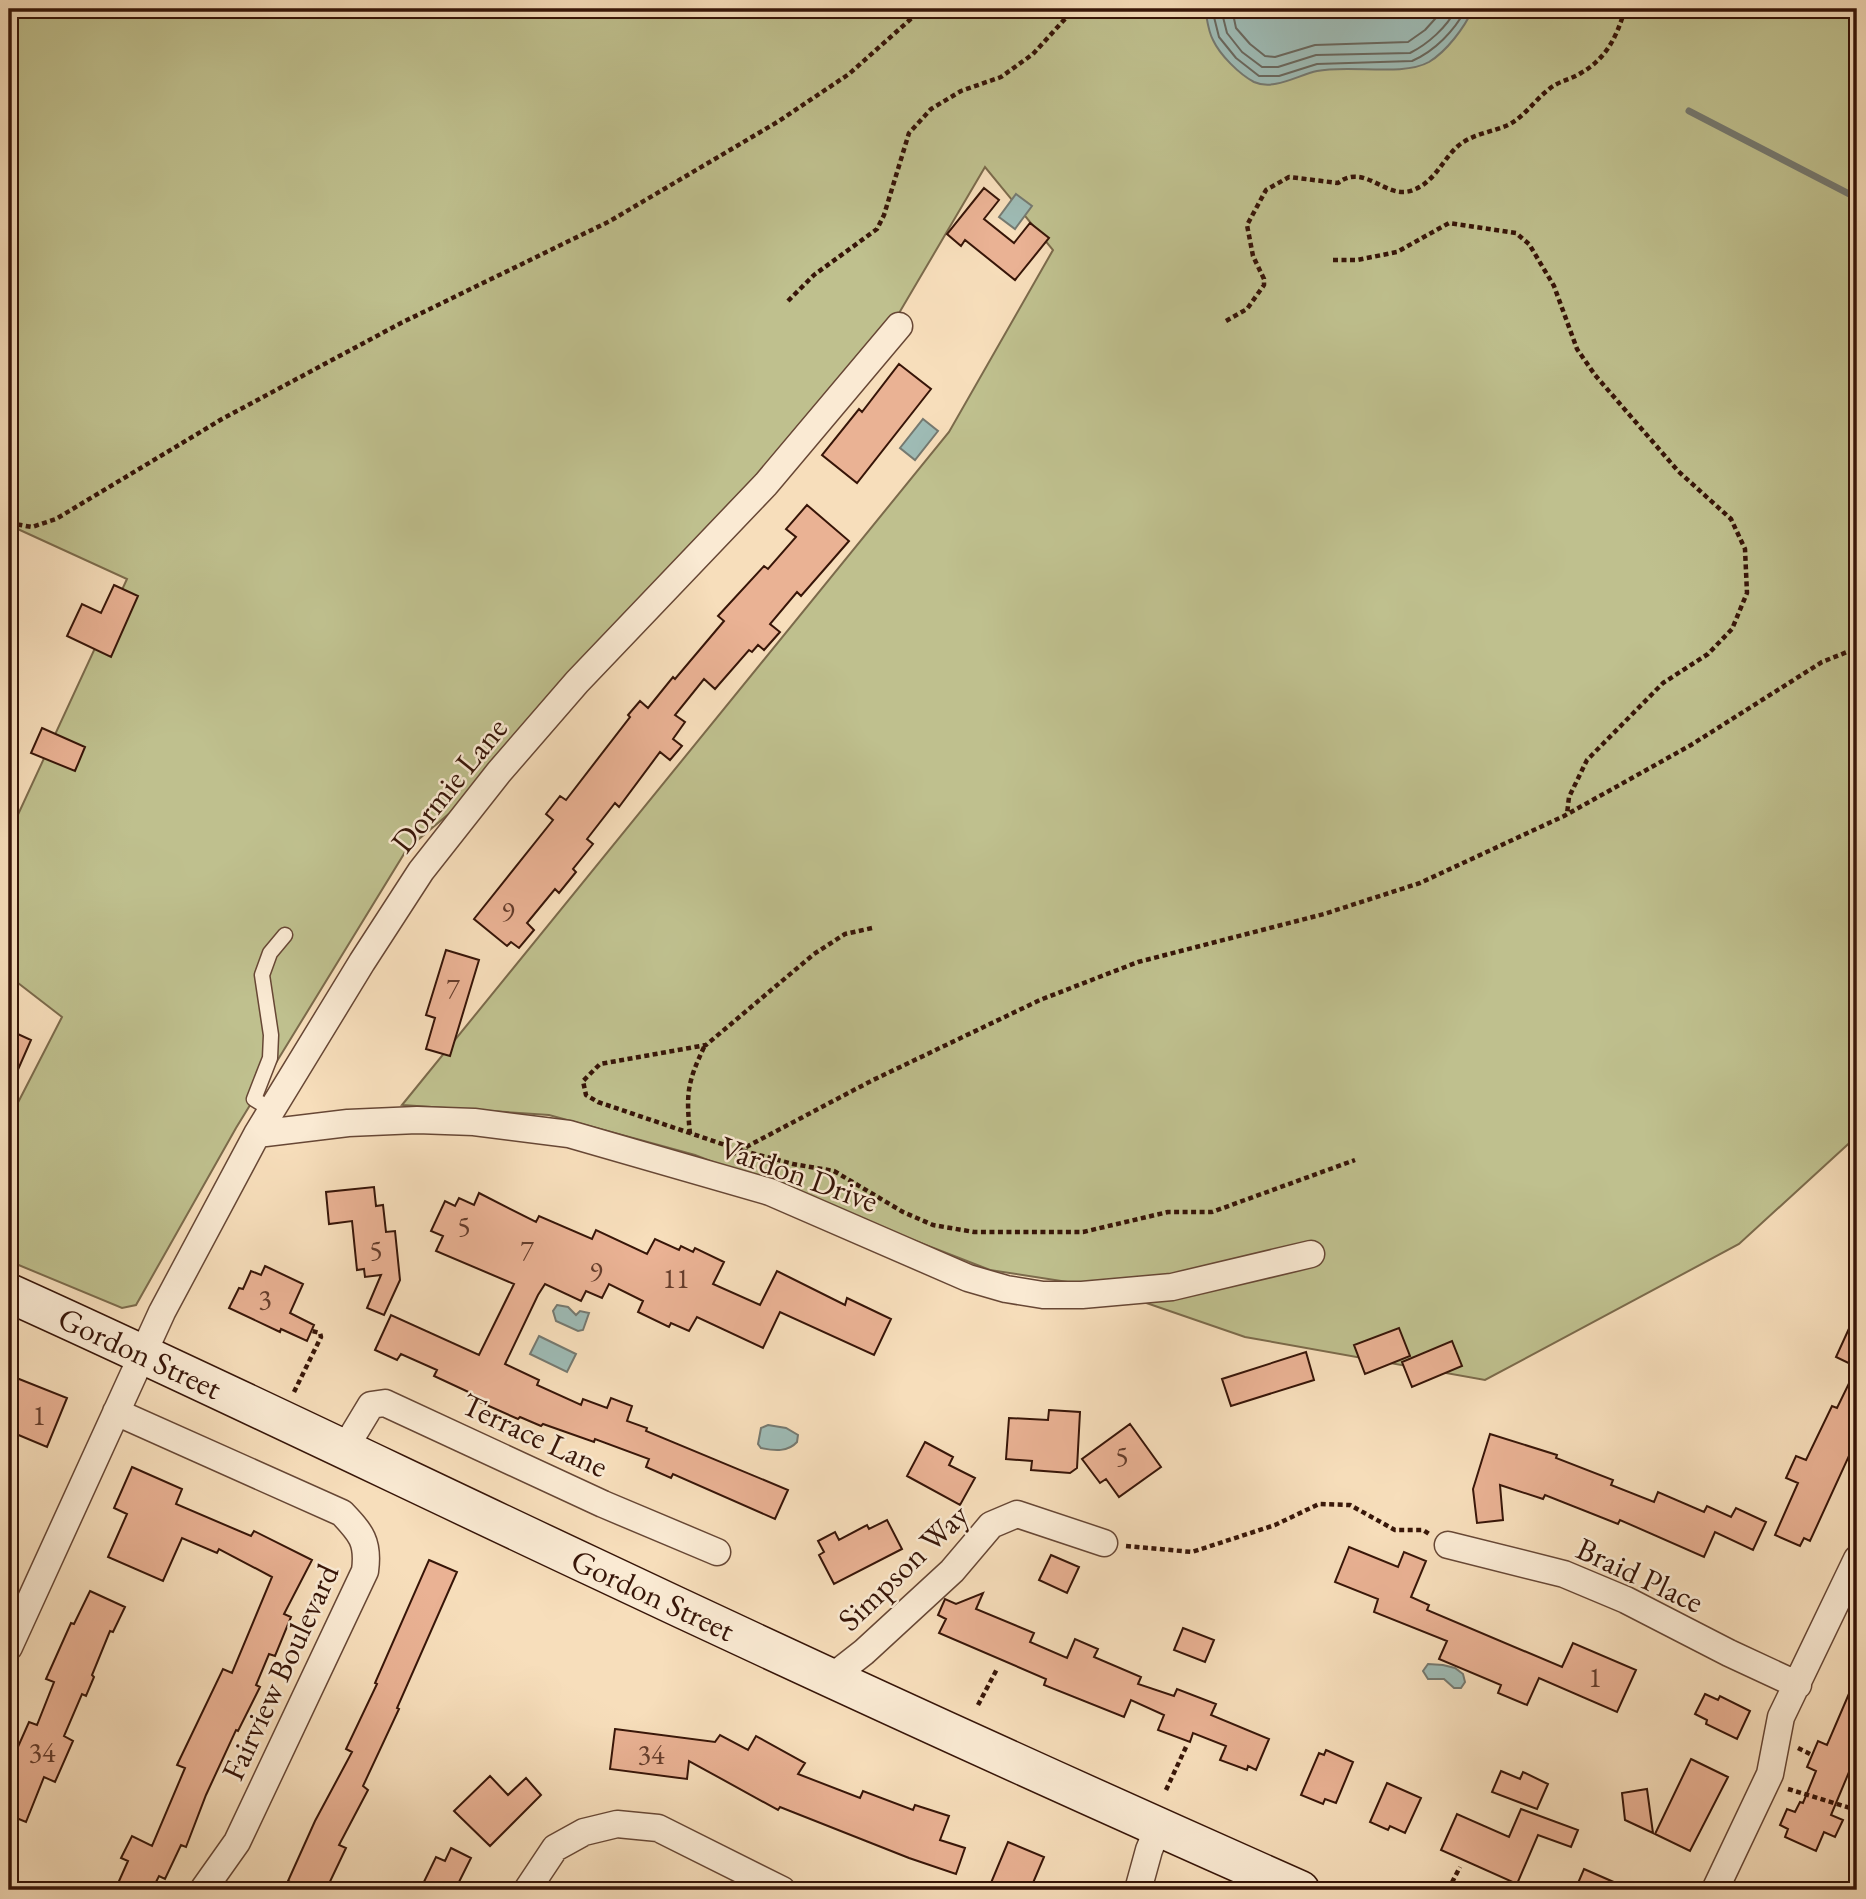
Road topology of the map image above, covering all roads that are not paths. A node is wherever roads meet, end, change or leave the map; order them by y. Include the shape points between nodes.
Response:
1 (900, 326) dead end
2 (285, 936) dead end
3 (272, 1110) junction
4 (257, 1134) junction
5 (1311, 1254) dead end
6 (9, 1293) edge
7 (143, 1353) junction
8 (116, 1412) junction
9 (345, 1448) junction
10 (1104, 1543) road end
11 (1448, 1545) road end
12 (717, 1552) dead end
13 (1857, 1559) edge
14 (1849, 1596) edge
15 (9, 1647) edge
16 (832, 1677) junction
17 (1798, 1685) junction
18 (1158, 1828) junction
19 (203, 1890) edge
20 (527, 1890) edge
21 (782, 1890) edge
22 (1138, 1890) edge
23 (1300, 1890) edge
24 (1715, 1890) edge

1 - 3 street, Dormie Lane via 766,484 577,682 499,772 421,871
2 - 3 lane via 270,953 262,975 270,1058 254,1099
3 - 4 street, Dormie Lane
4 - 5 street, Vardon Drive via 417,1120 569,1134 770,1192 968,1278 1043,1295 1172,1287
4 - 7 street, Dormie Lane
6 - 7 main road, Gordon Street
7 - 8 street, Dormie Lane
7 - 9 main road, Gordon Street
8 - 15 street, Dormie Lane
8 - 19 street, Fairview Boulevard via 342,1513 361,1532 367,1554 365,1571 237,1842
9 - 12 street, Terrace Lane via 371,1405 386,1403
9 - 16 main road, Gordon Street
10 - 16 street, Simpson Way via 1017,1514 991,1525 952,1571
11 - 17 street, Braid Place via 1564,1574
13 - 14 street
14 - 17 street
16 - 18 main road, Gordon Street
17 - 24 street via 1781,1717 1770,1774
18 - 22 street
18 - 23 main road, Gordon Street
20 - 21 street via 555,1848 584,1832 617,1824 658,1828

